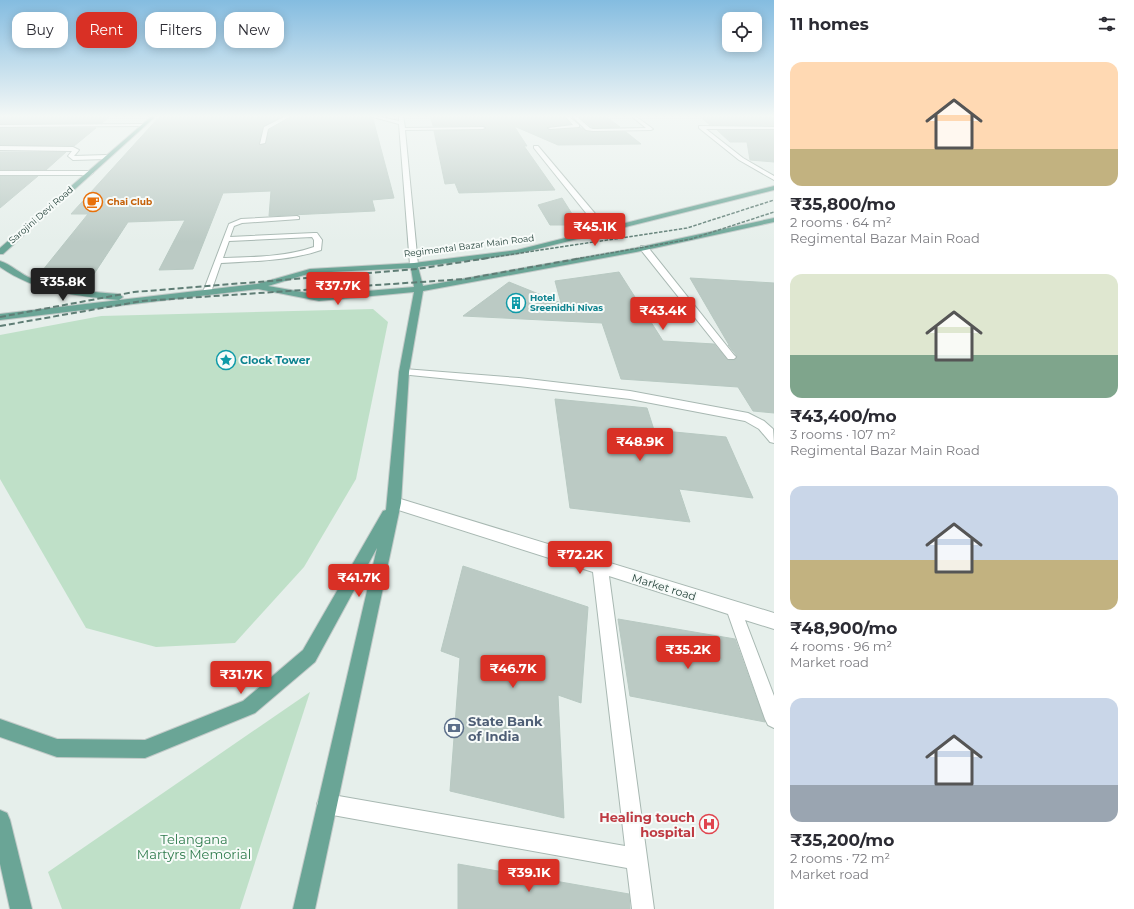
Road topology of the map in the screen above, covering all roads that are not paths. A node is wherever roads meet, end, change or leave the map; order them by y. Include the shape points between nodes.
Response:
1 (72, 157) edge
2 (93, 157) edge
3 (107, 157) edge
4 (405, 157) edge
5 (545, 157) edge
6 (740, 157) edge
7 (766, 167) dead end
8 (759, 169) junction
9 (0, 173) edge
10 (90, 173) junction
11 (774, 178) edge
12 (774, 188) edge
13 (297, 218) dead end
14 (774, 220) edge
15 (605, 231) junction
16 (226, 239) junction
17 (644, 248) junction
18 (0, 252) edge
19 (218, 261) junction
20 (0, 263) edge
21 (414, 265) junction
22 (258, 286) junction
23 (420, 289) junction
24 (207, 292) junction
25 (141, 300) junction
26 (0, 317) edge
27 (731, 357) dead end
28 (404, 372) junction
29 (774, 439) edge
30 (394, 503) junction
31 (600, 567) junction
32 (733, 608) junction
33 (774, 621) edge
34 (774, 719) edge
35 (0, 728) edge
36 (327, 804) junction
37 (0, 820) edge
38 (637, 859) junction
39 (21, 909) edge
40 (304, 909) edge
41 (643, 909) edge

1 - 2 street
3 - 10 main road, Sarojini Devi Road
4 - 21 street
5 - 15 street
6 - 8 street
7 - 8 street
8 - 11 street
9 - 10 street
10 - 18 main road, Sarojini Devi Road
12 - 15 main road, Regimental Bazar Main Road
13 - 16 street via 235,222 231,225
14 - 17 main road, Regimental Bazar Main Road
15 - 21 main road, Regimental Bazar Main Road via 517,252
16 - 19 street
16 - 19 street via 314,235 318,240 318,248 295,255
17 - 23 main road, Regimental Bazar Main Road
17 - 27 street
19 - 24 street
20 - 25 main road via 14,274 36,285 67,292
21 - 22 main road, Regimental Bazar Main Road via 310,271
21 - 23 main road
22 - 23 main road, Regimental Bazar Main Road via 319,298
22 - 24 main road, Regimental Bazar Main Road
23 - 28 main road
24 - 25 main road, Regimental Bazar Main Road
25 - 26 main road, Regimental Bazar Main Road
28 - 29 street via 630,395 748,417 762,424
28 - 30 main road
30 - 31 street, Market road
30 - 35 main road via 309,656 249,707 145,749 57,748
30 - 36 main road
31 - 32 street, Market road
31 - 38 street
32 - 33 street, Market road
32 - 34 street
36 - 38 street
36 - 40 main road
37 - 39 main road
38 - 41 street

